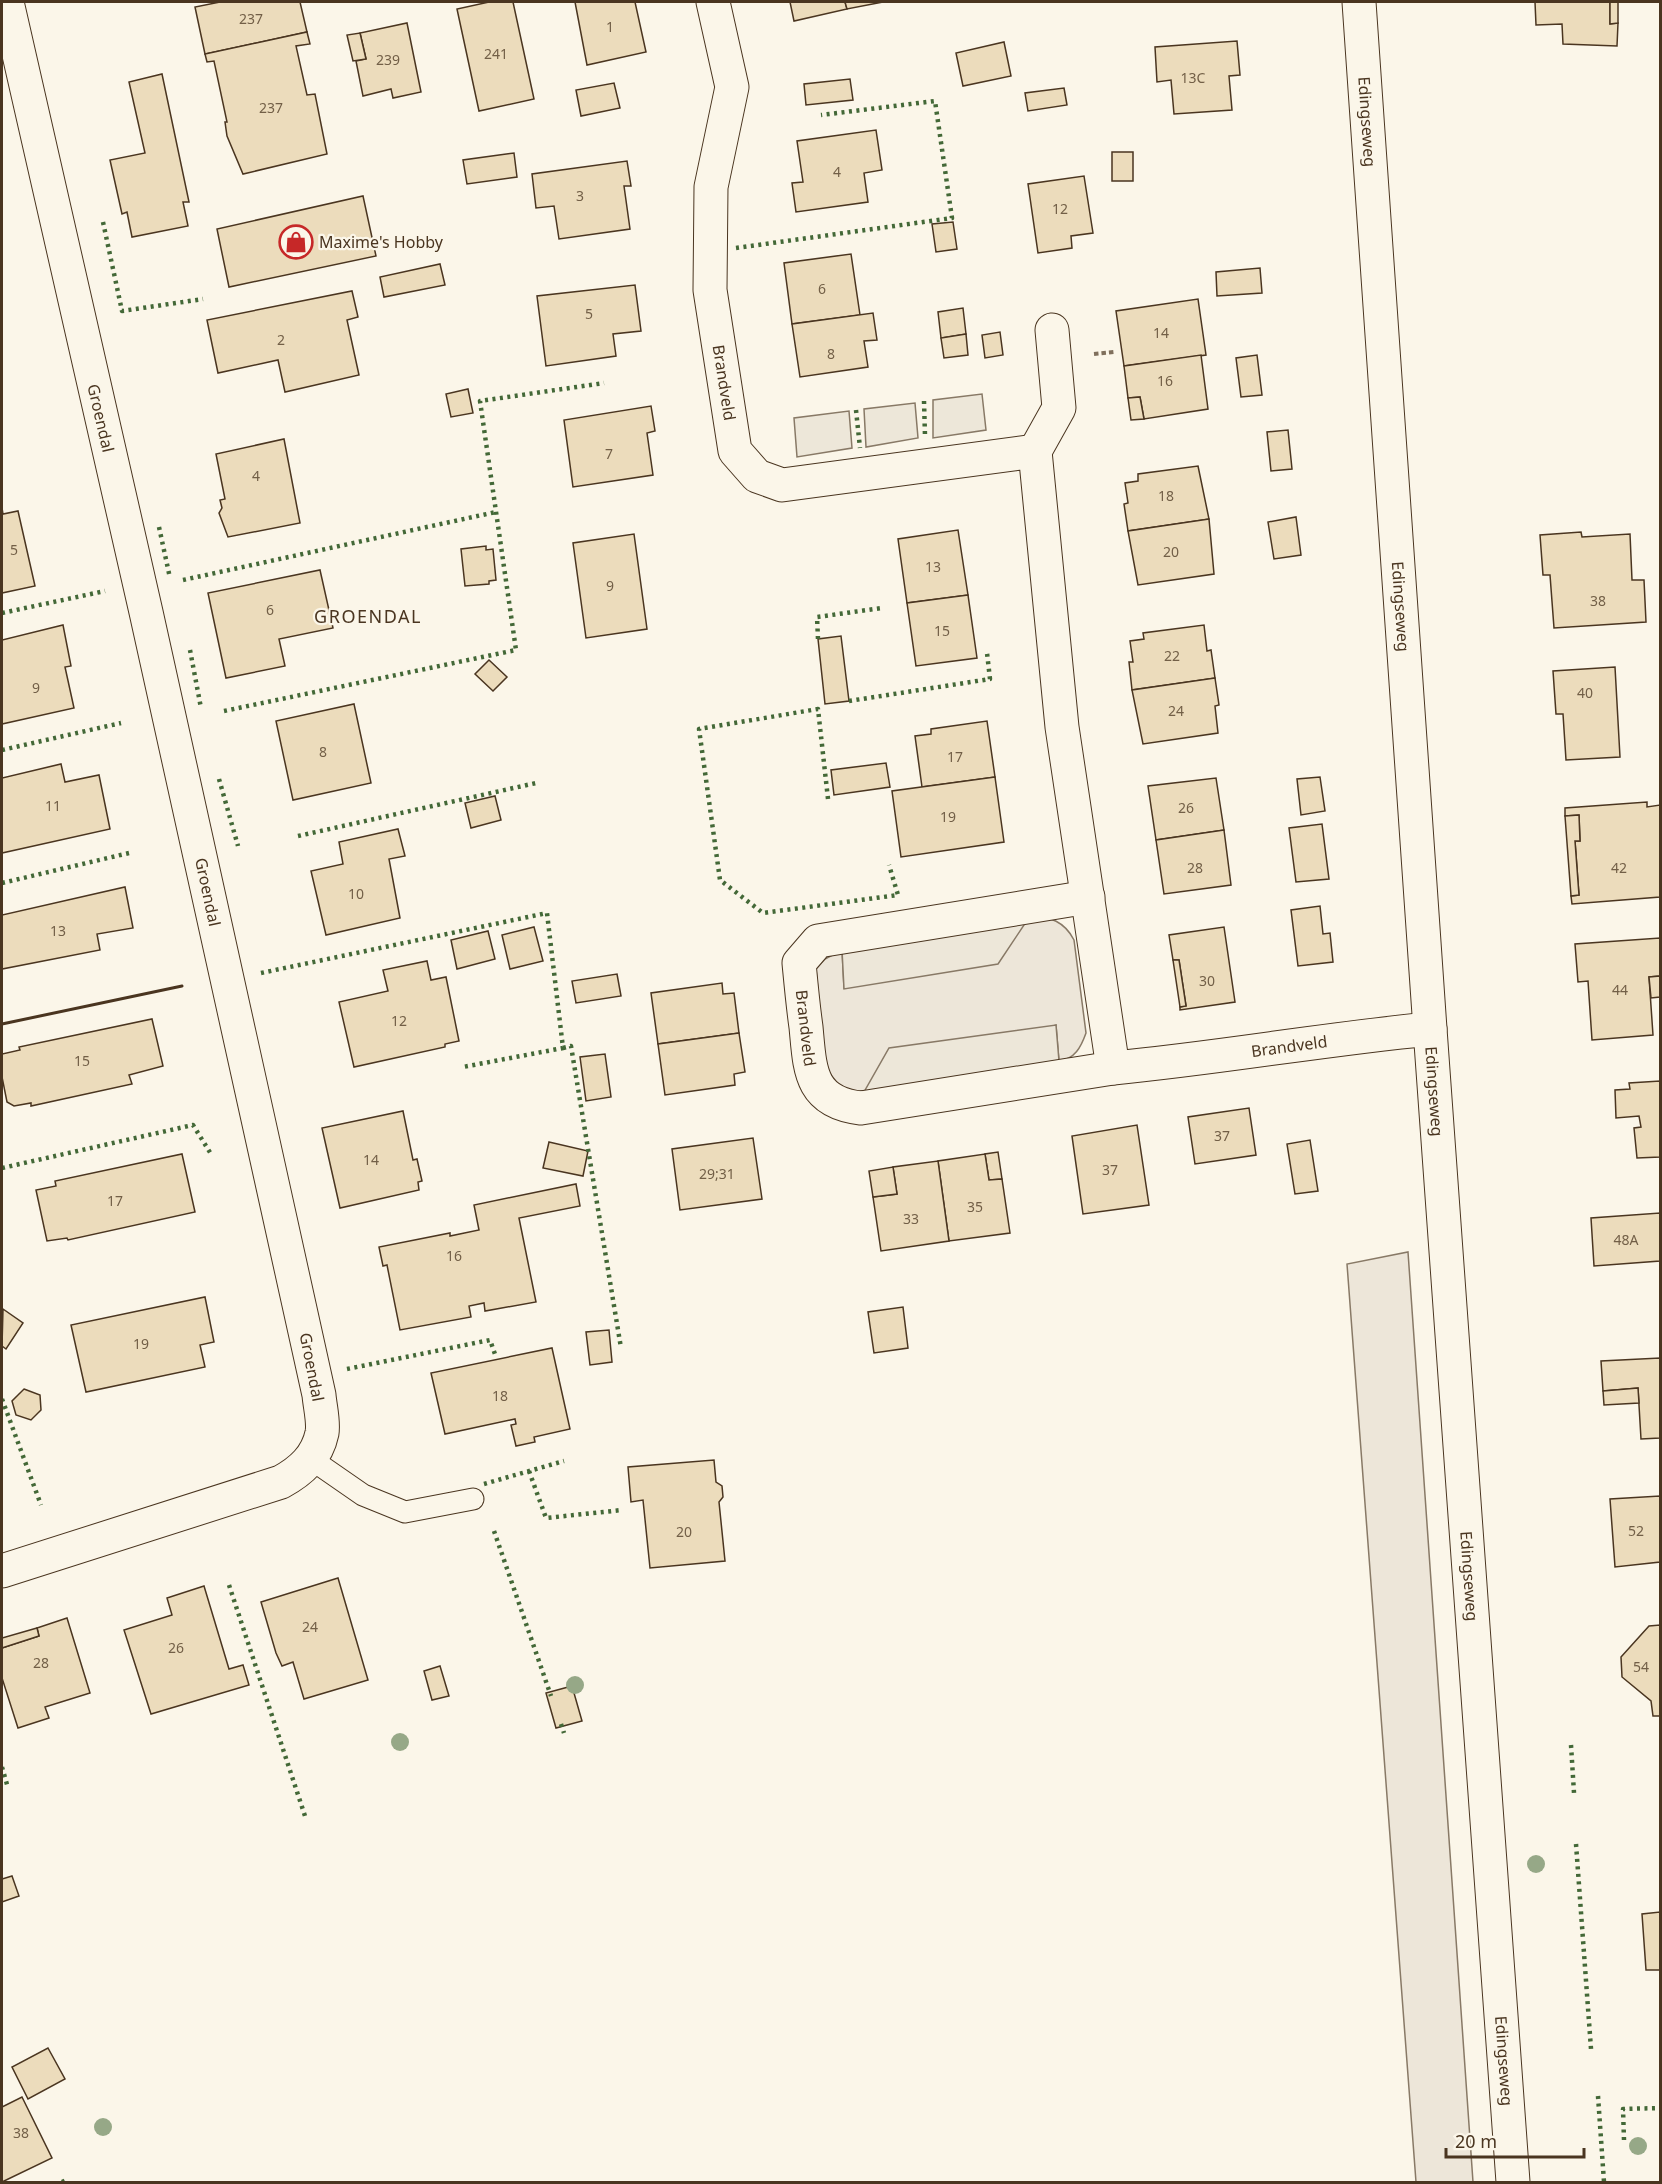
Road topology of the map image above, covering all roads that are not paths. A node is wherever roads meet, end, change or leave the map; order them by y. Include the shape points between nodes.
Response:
1 (7, 2) edge
2 (713, 2) edge
3 (1359, 2) edge
4 (1052, 330) dead end
5 (1035, 451) junction
6 (1088, 897) junction
7 (1430, 1029) junction
8 (1113, 1068) junction
9 (311, 1459) junction
10 (473, 1499) dead end
11 (2, 1571) edge
12 (1513, 2182) edge

1 - 9 street, Groendal via 319,1395 322,1432
2 - 5 street, Brandveld via 732,87 711,186 710,290 735,451 757,476 782,485
3 - 7 street, Edingseweg
4 - 5 street via 1059,408
5 - 6 street via 1061,720
6 - 8 street
6 - 8 street, Brandveld via 818,940 799,963 810,1070 818,1088 830,1099 861,1108
7 - 8 street, Brandveld
7 - 12 street, Edingseweg
9 - 10 lane via 363,1495 405,1512
9 - 11 street, Groendal via 299,1472 281,1482

